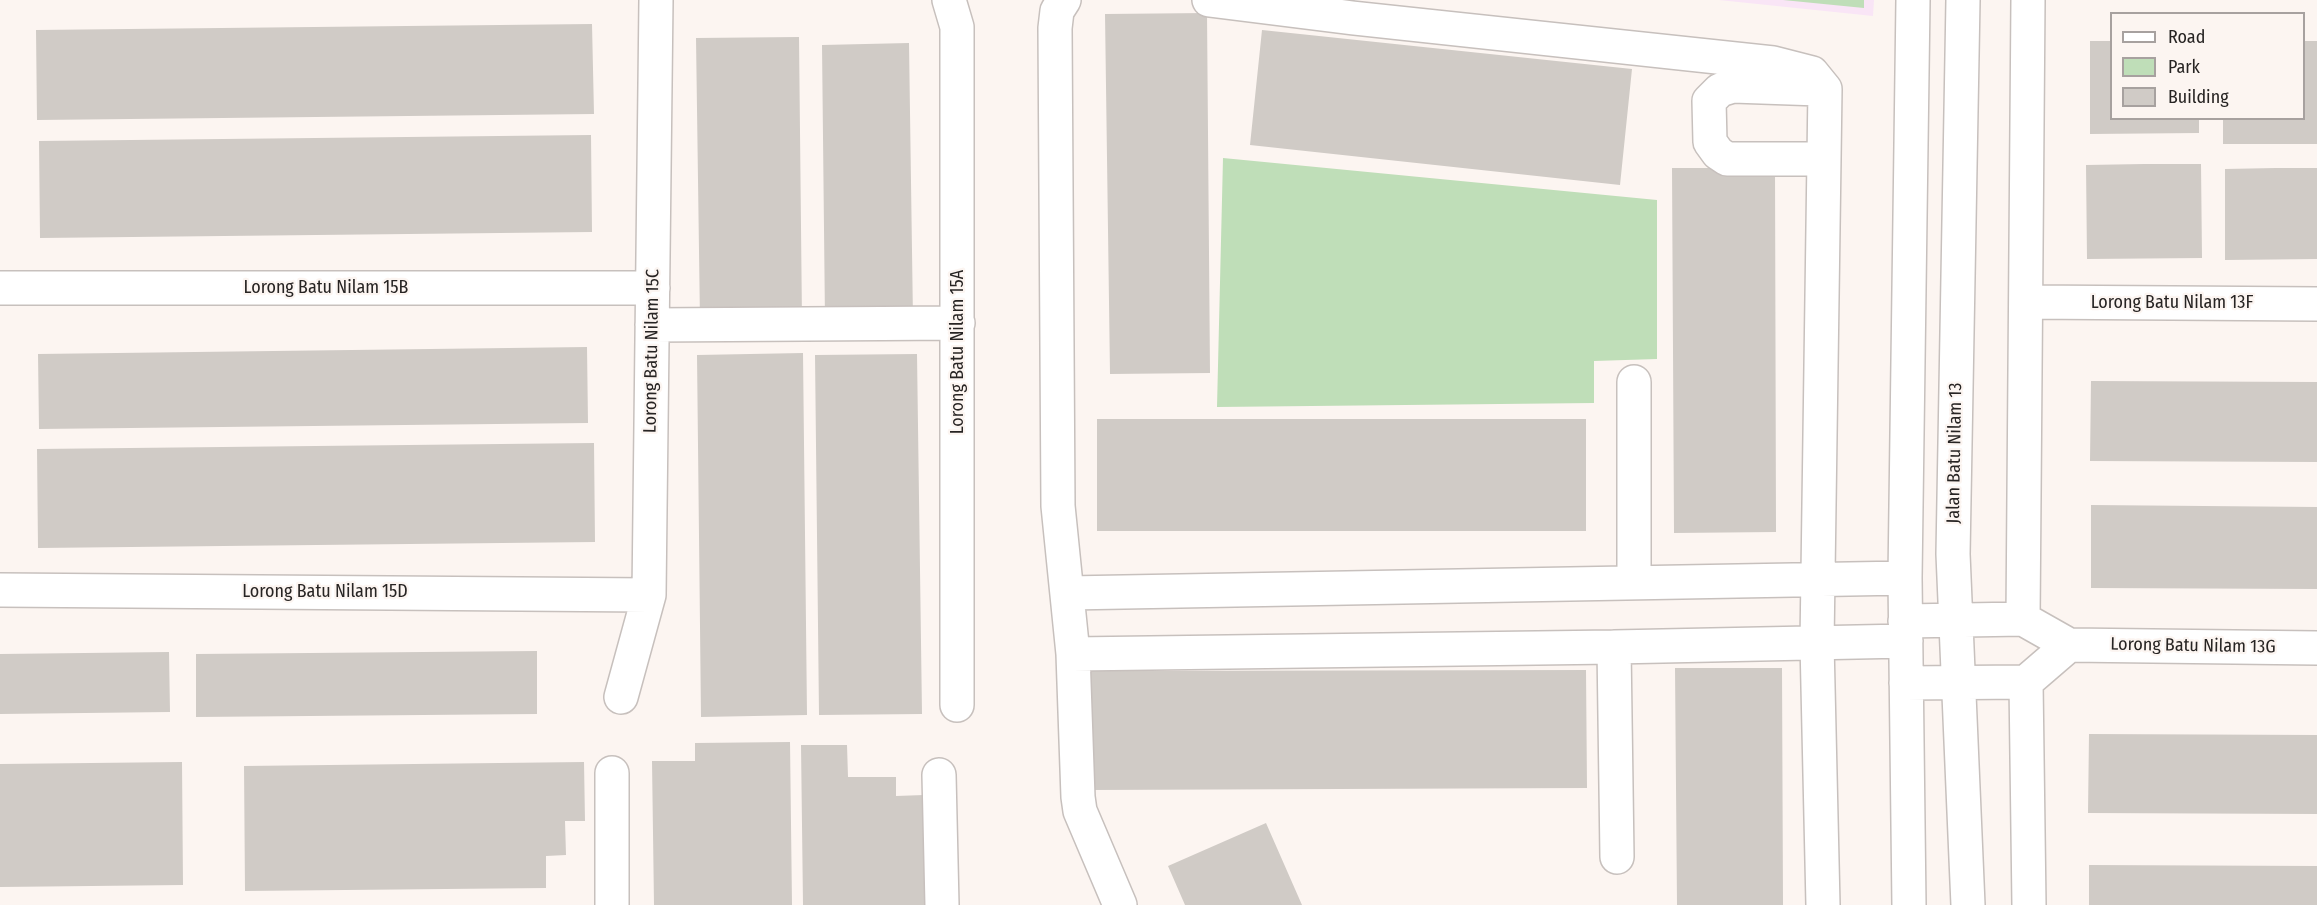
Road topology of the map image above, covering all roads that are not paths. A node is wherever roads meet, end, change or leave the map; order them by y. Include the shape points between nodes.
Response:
1 (656, 0) edge
2 (949, 0) edge
3 (1064, 0) edge
4 (1209, 0) edge
5 (1913, 0) edge
6 (1963, 0) edge
7 (2028, 0) edge
8 (1825, 89) junction
9 (1824, 159) junction
10 (0, 288) edge
11 (653, 288) junction
12 (2026, 302) junction
13 (2317, 304) edge
14 (958, 323) junction
15 (652, 325) junction
16 (1634, 382) dead end
17 (1905, 578) junction
18 (1817, 581) junction
19 (1634, 583) junction
20 (0, 590) edge
21 (1068, 593) junction
22 (649, 595) junction
23 (2023, 619) junction
24 (1956, 620) junction
25 (1906, 631) junction
26 (1817, 643) junction
27 (2069, 645) junction
28 (1614, 647) junction
29 (2317, 648) edge
30 (1073, 654) junction
31 (1959, 682) junction
32 (2026, 682) junction
33 (1906, 683) junction
34 (621, 697) dead end
35 (957, 705) dead end
36 (612, 773) dead end
37 (939, 775) dead end
38 (1617, 857) dead end
39 (612, 905) edge
40 (942, 905) edge
41 (1119, 905) edge
42 (1823, 905) edge
43 (1909, 905) edge
44 (1968, 905) edge
45 (2029, 905) edge

1 - 11 street, Lorong Batu Nilam 15C
2 - 14 street, Lorong Batu Nilam 15A via 957,27
3 - 21 street via 1055,28 1058,506
4 - 8 street via 1773,63 1812,73
5 - 17 street
6 - 24 street, Jalan Batu Nilam 13 via 1953,554
7 - 12 street
8 - 9 street
8 - 9 street via 1733,86 1720,90 1709,101 1710,142 1727,159
9 - 18 street
10 - 11 street, Lorong Batu Nilam 15B
11 - 15 street, Lorong Batu Nilam 15C
12 - 13 street, Lorong Batu Nilam 13F
12 - 23 street
14 - 15 street
14 - 35 street, Lorong Batu Nilam 15A
15 - 22 street, Lorong Batu Nilam 15C
16 - 19 street
17 - 18 street
17 - 25 street
18 - 19 street
18 - 26 street
19 - 21 street
20 - 22 street, Lorong Batu Nilam 15D
21 - 30 street
22 - 34 street, Lorong Batu Nilam 15C
23 - 24 street
23 - 27 street, Lorong Batu Nilam 13G
24 - 25 street
24 - 31 street, Jalan Batu Nilam 13
25 - 26 street
25 - 33 street
26 - 28 street
26 - 42 street
27 - 29 street, Lorong Batu Nilam 13G
27 - 32 street
28 - 30 street
28 - 38 street
30 - 41 street via 1080,811
31 - 32 street
31 - 33 street
31 - 44 street, Jalan Batu Nilam 13
32 - 45 street
33 - 43 street
36 - 39 street
37 - 40 street

